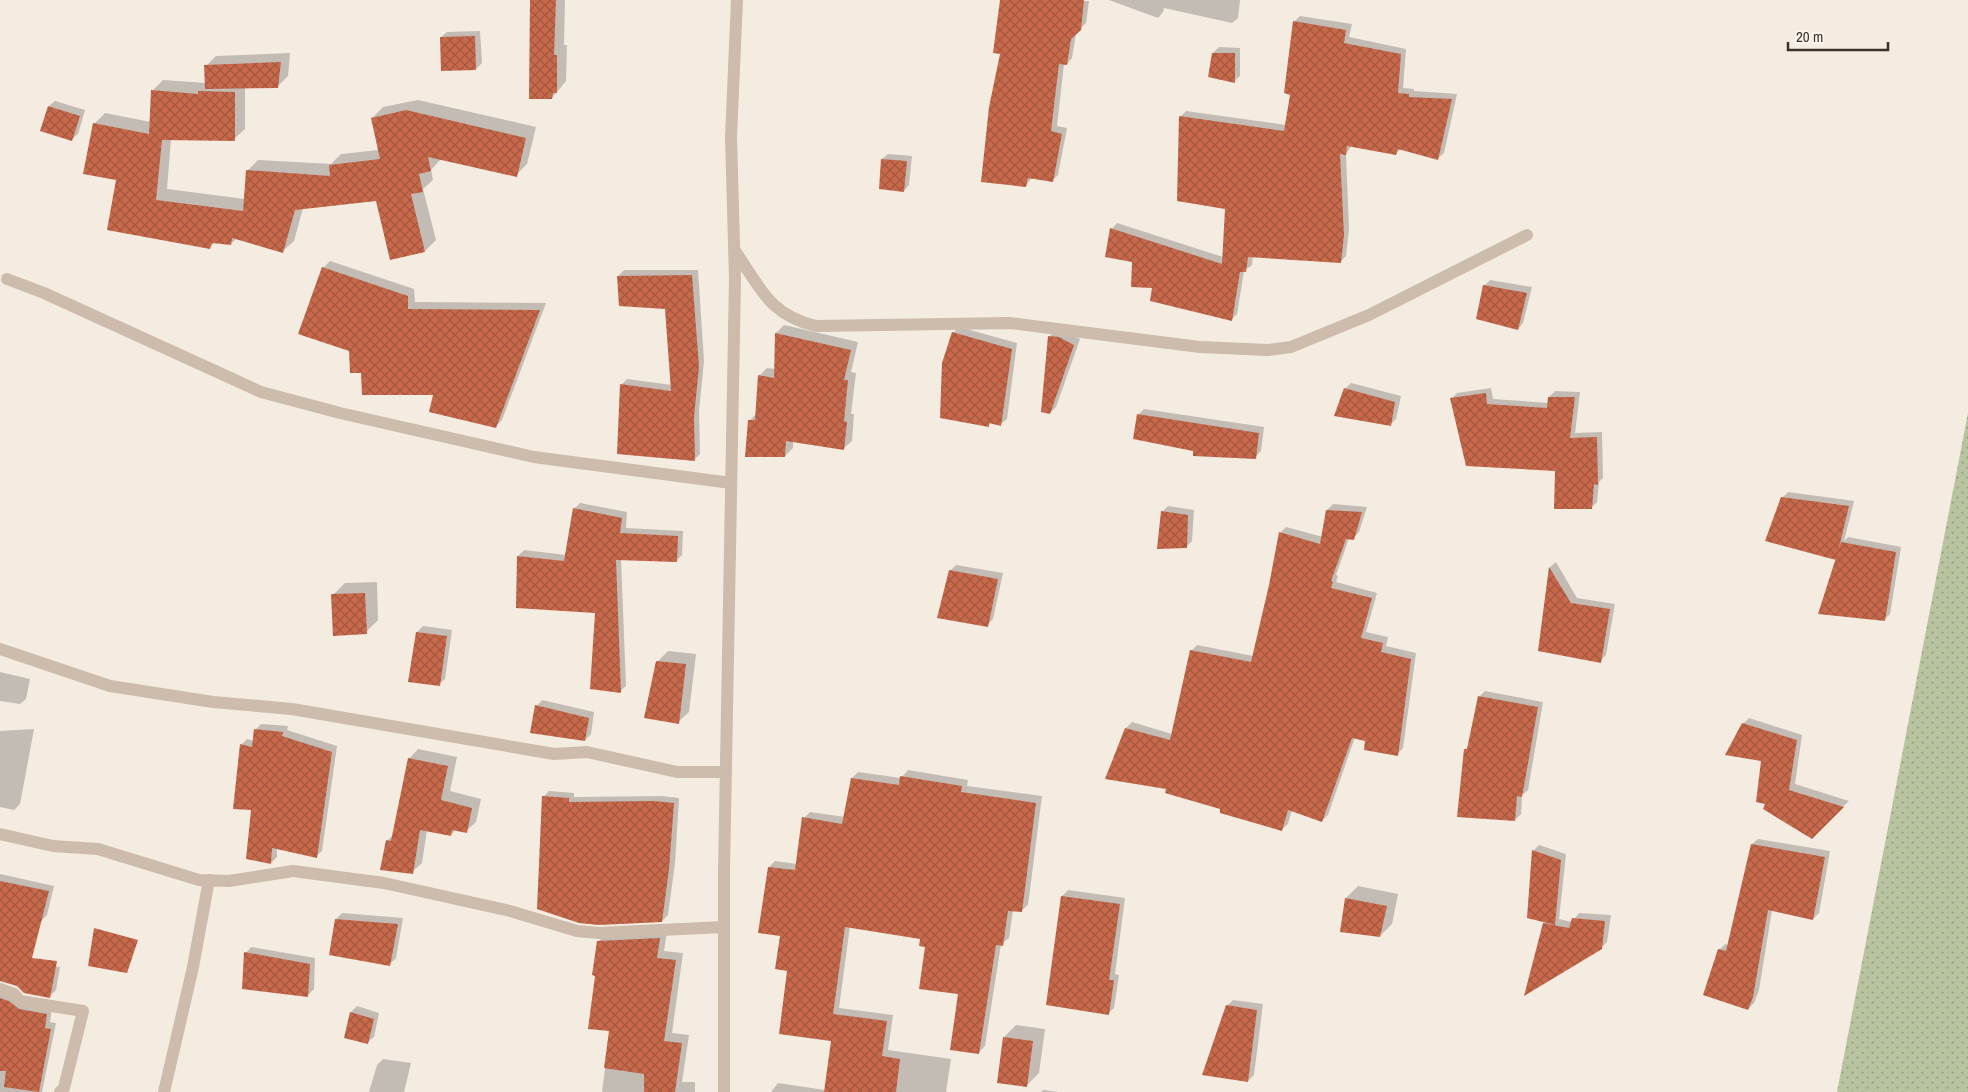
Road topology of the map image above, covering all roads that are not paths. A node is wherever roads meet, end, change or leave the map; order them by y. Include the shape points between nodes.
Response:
1 (737, 0) edge
2 (1526, 235) dead end
3 (735, 251) junction
4 (7, 279) dead end
5 (731, 483) junction
6 (0, 649) edge
7 (726, 772) junction
8 (0, 834) edge
9 (209, 880) junction
10 (723, 927) junction
11 (0, 989) edge
12 (60, 1092) edge
13 (164, 1092) edge
14 (724, 1092) edge

1 - 3 street via 731,137
2 - 3 street via 1369,316 1292,347 1268,350 1200,346 1010,323 816,326 795,321 773,306
3 - 5 street
4 - 5 street via 270,394 534,457
5 - 7 street
6 - 7 street via 110,686 213,702 292,709 554,754 587,752 677,772
7 - 10 street
8 - 9 street via 54,846 98,849 199,880
9 - 10 street via 229,881 293,871 384,883 510,911 577,931 599,933
9 - 13 street
10 - 14 street
11 - 12 street via 14,994 20,1002 82,1011 64,1088

